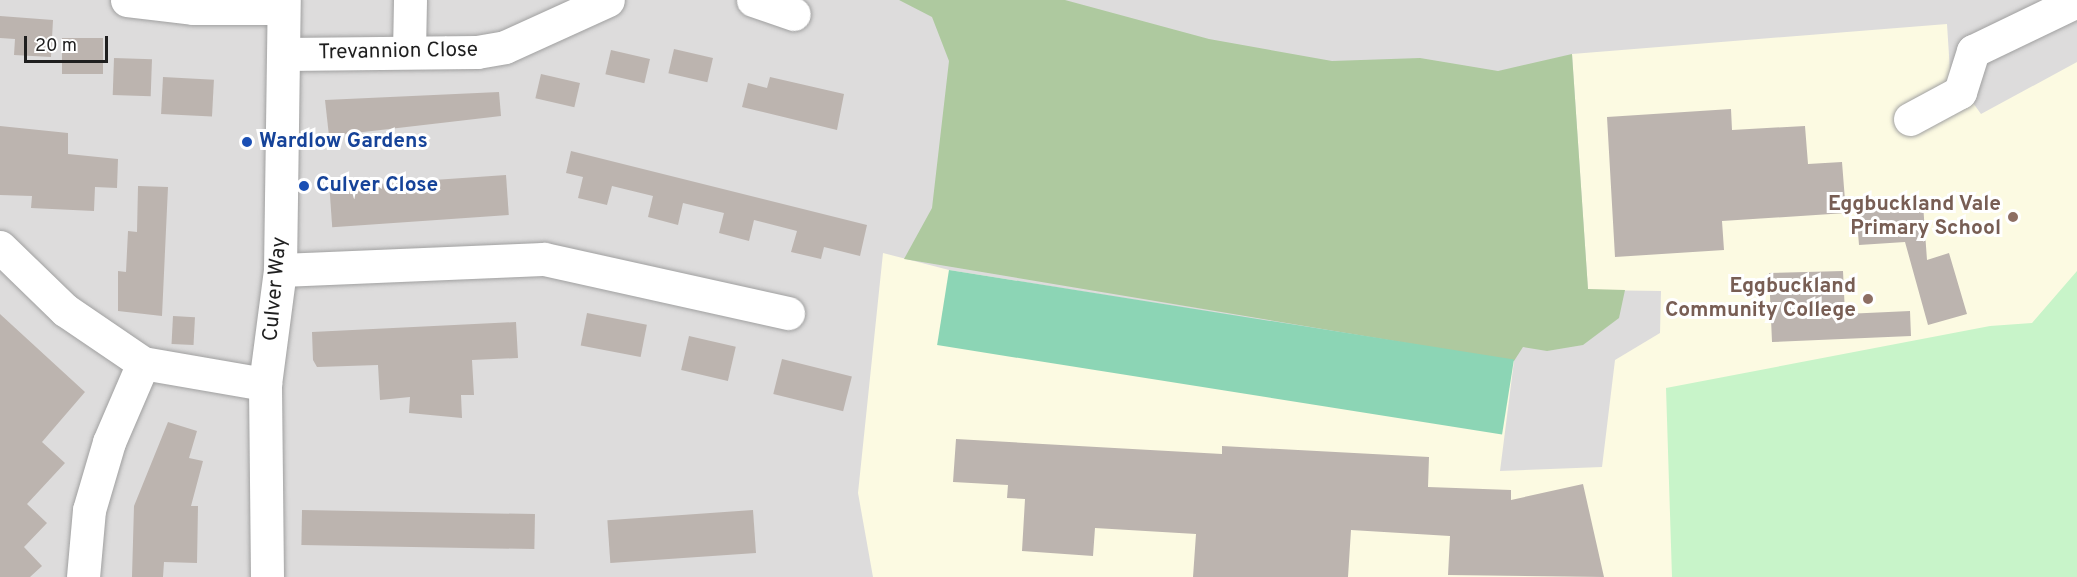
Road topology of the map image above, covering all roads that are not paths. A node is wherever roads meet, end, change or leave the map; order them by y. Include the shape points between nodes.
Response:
1 (127, 0) edge
2 (410, 0) edge
3 (608, 0) edge
4 (753, 0) edge
5 (2077, 1) edge
6 (284, 4) edge
7 (794, 14) dead end
8 (409, 52) junction
9 (285, 54) junction
10 (1910, 119) dead end
11 (0, 247) edge
12 (280, 270) junction
13 (788, 313) dead end
14 (143, 363) junction
15 (265, 384) junction
16 (83, 577) edge
17 (267, 577) edge

1 - 6 street via 193,8
2 - 8 street
3 - 8 street, Trevannion Close via 505,47
4 - 7 street
5 - 10 street via 1973,51 1960,92
6 - 9 street, Culver Way
8 - 9 street, Trevannion Close
9 - 12 street, Culver Way
11 - 14 street via 64,310
12 - 13 street via 544,259
12 - 15 street, Culver Way
14 - 15 street
14 - 16 street via 109,442 89,510
15 - 17 street, Culver Way

